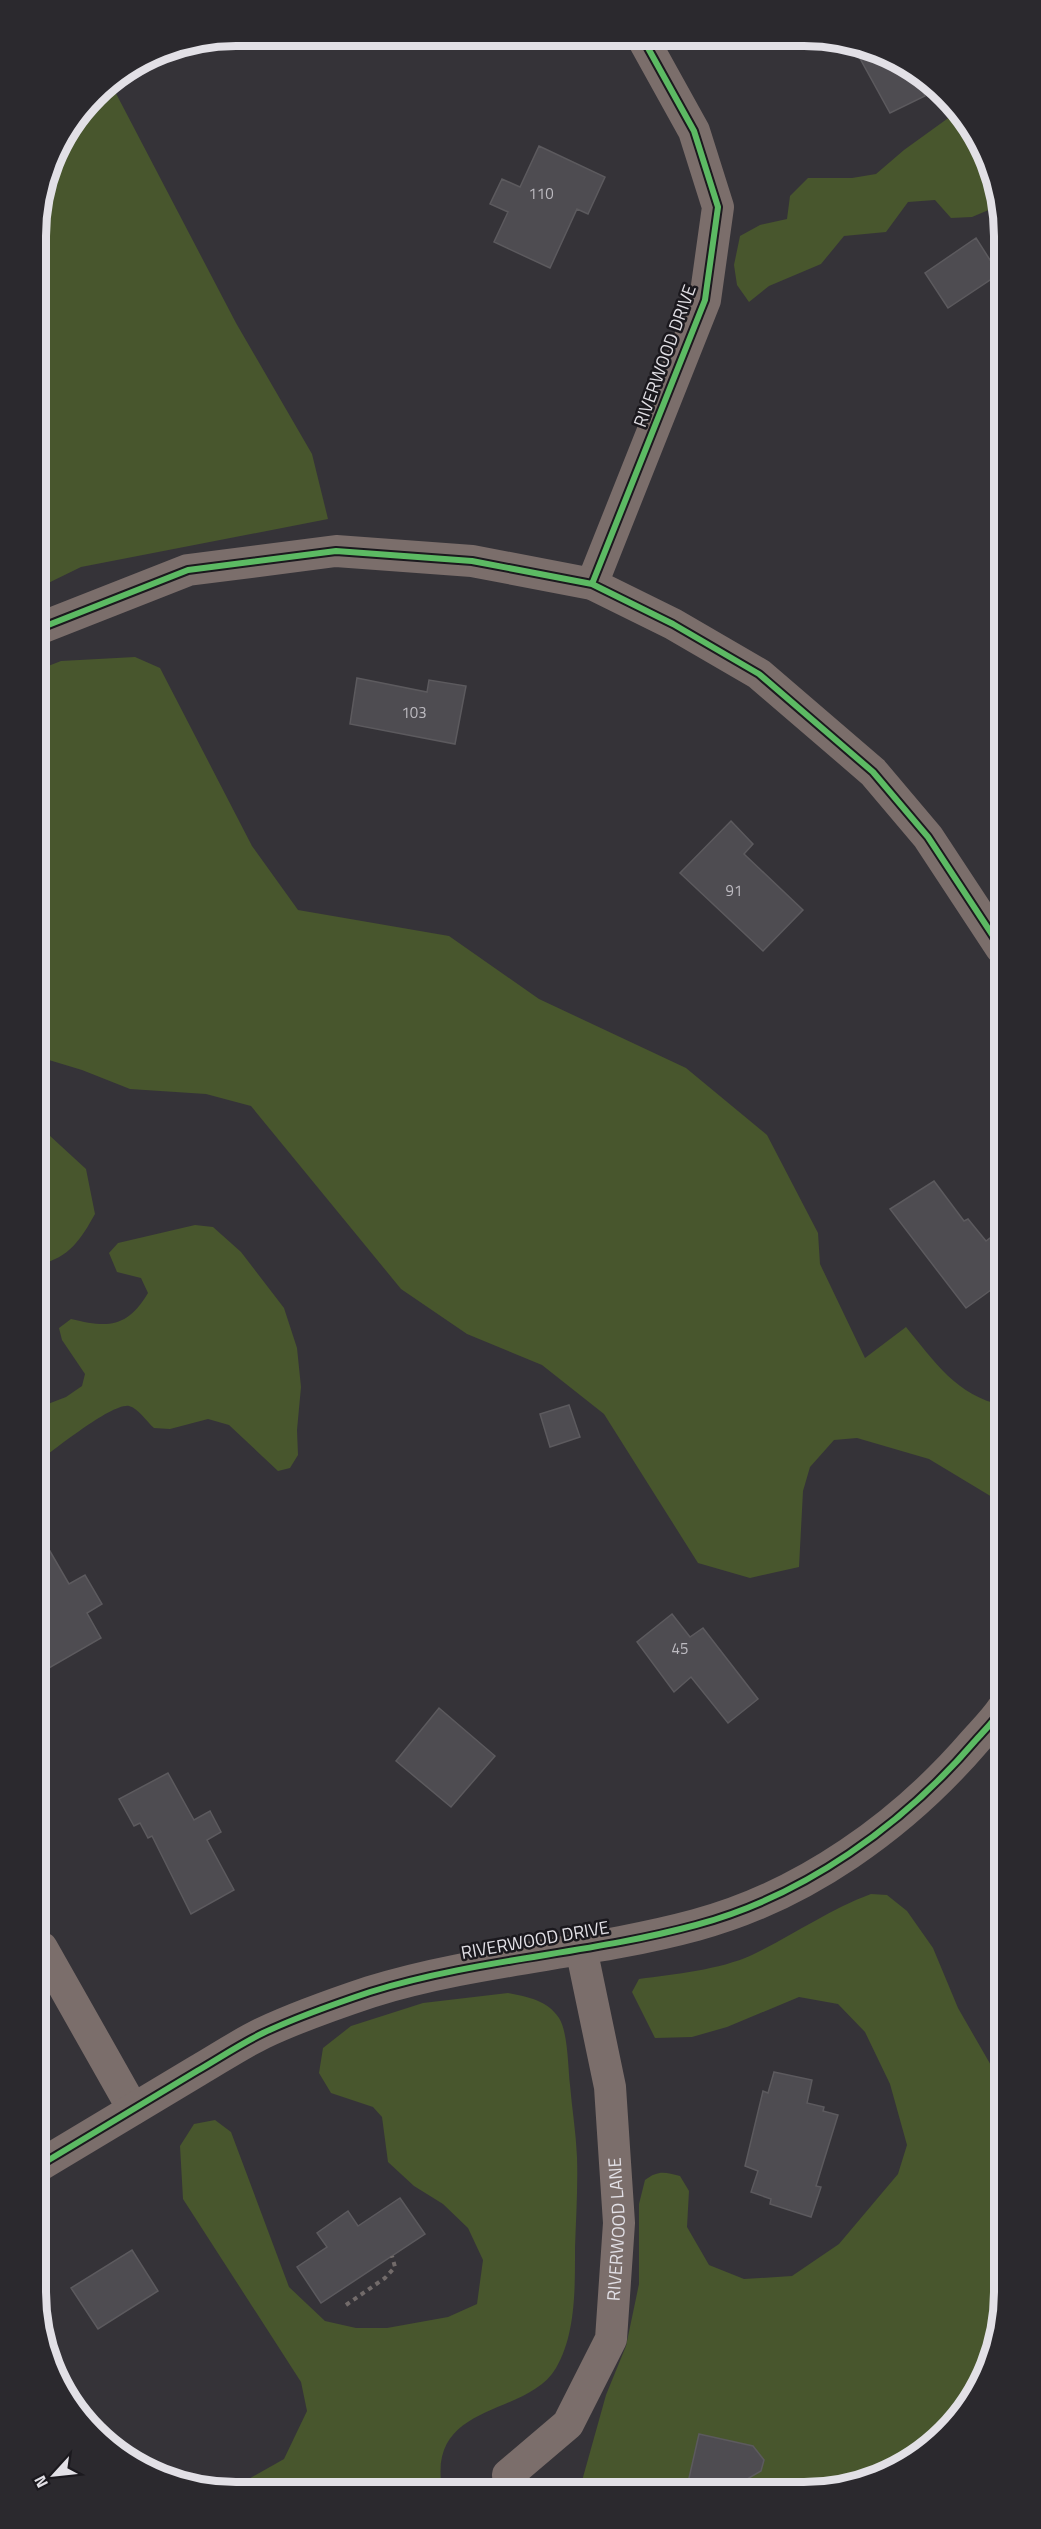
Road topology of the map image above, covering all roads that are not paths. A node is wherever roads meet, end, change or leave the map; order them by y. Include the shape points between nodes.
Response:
1 (647, 47) edge
2 (592, 584) junction
3 (47, 626) edge
4 (994, 939) edge
5 (994, 1719) edge
6 (581, 1948) junction
7 (46, 1955) edge
8 (133, 2109) junction
9 (46, 2162) edge
10 (508, 2475) dead end

1 - 2 street, RIVERWOOD DRIVE via 694,131 718,207 705,300
2 - 3 street via 472,561 336,551 188,570
2 - 4 street via 673,624 759,674 873,772 928,837
5 - 6 street, RIVERWOOD DRIVE via 945,1776 917,1801 852,1851 794,1887 696,1925
6 - 8 street, RIVERWOOD DRIVE via 450,1971 371,1992 306,2015 261,2034
6 - 10 street, RIVERWOOD LANE via 610,2087 619,2223 611,2339 568,2424
7 - 8 street
8 - 9 street, RIVERWOOD DRIVE

